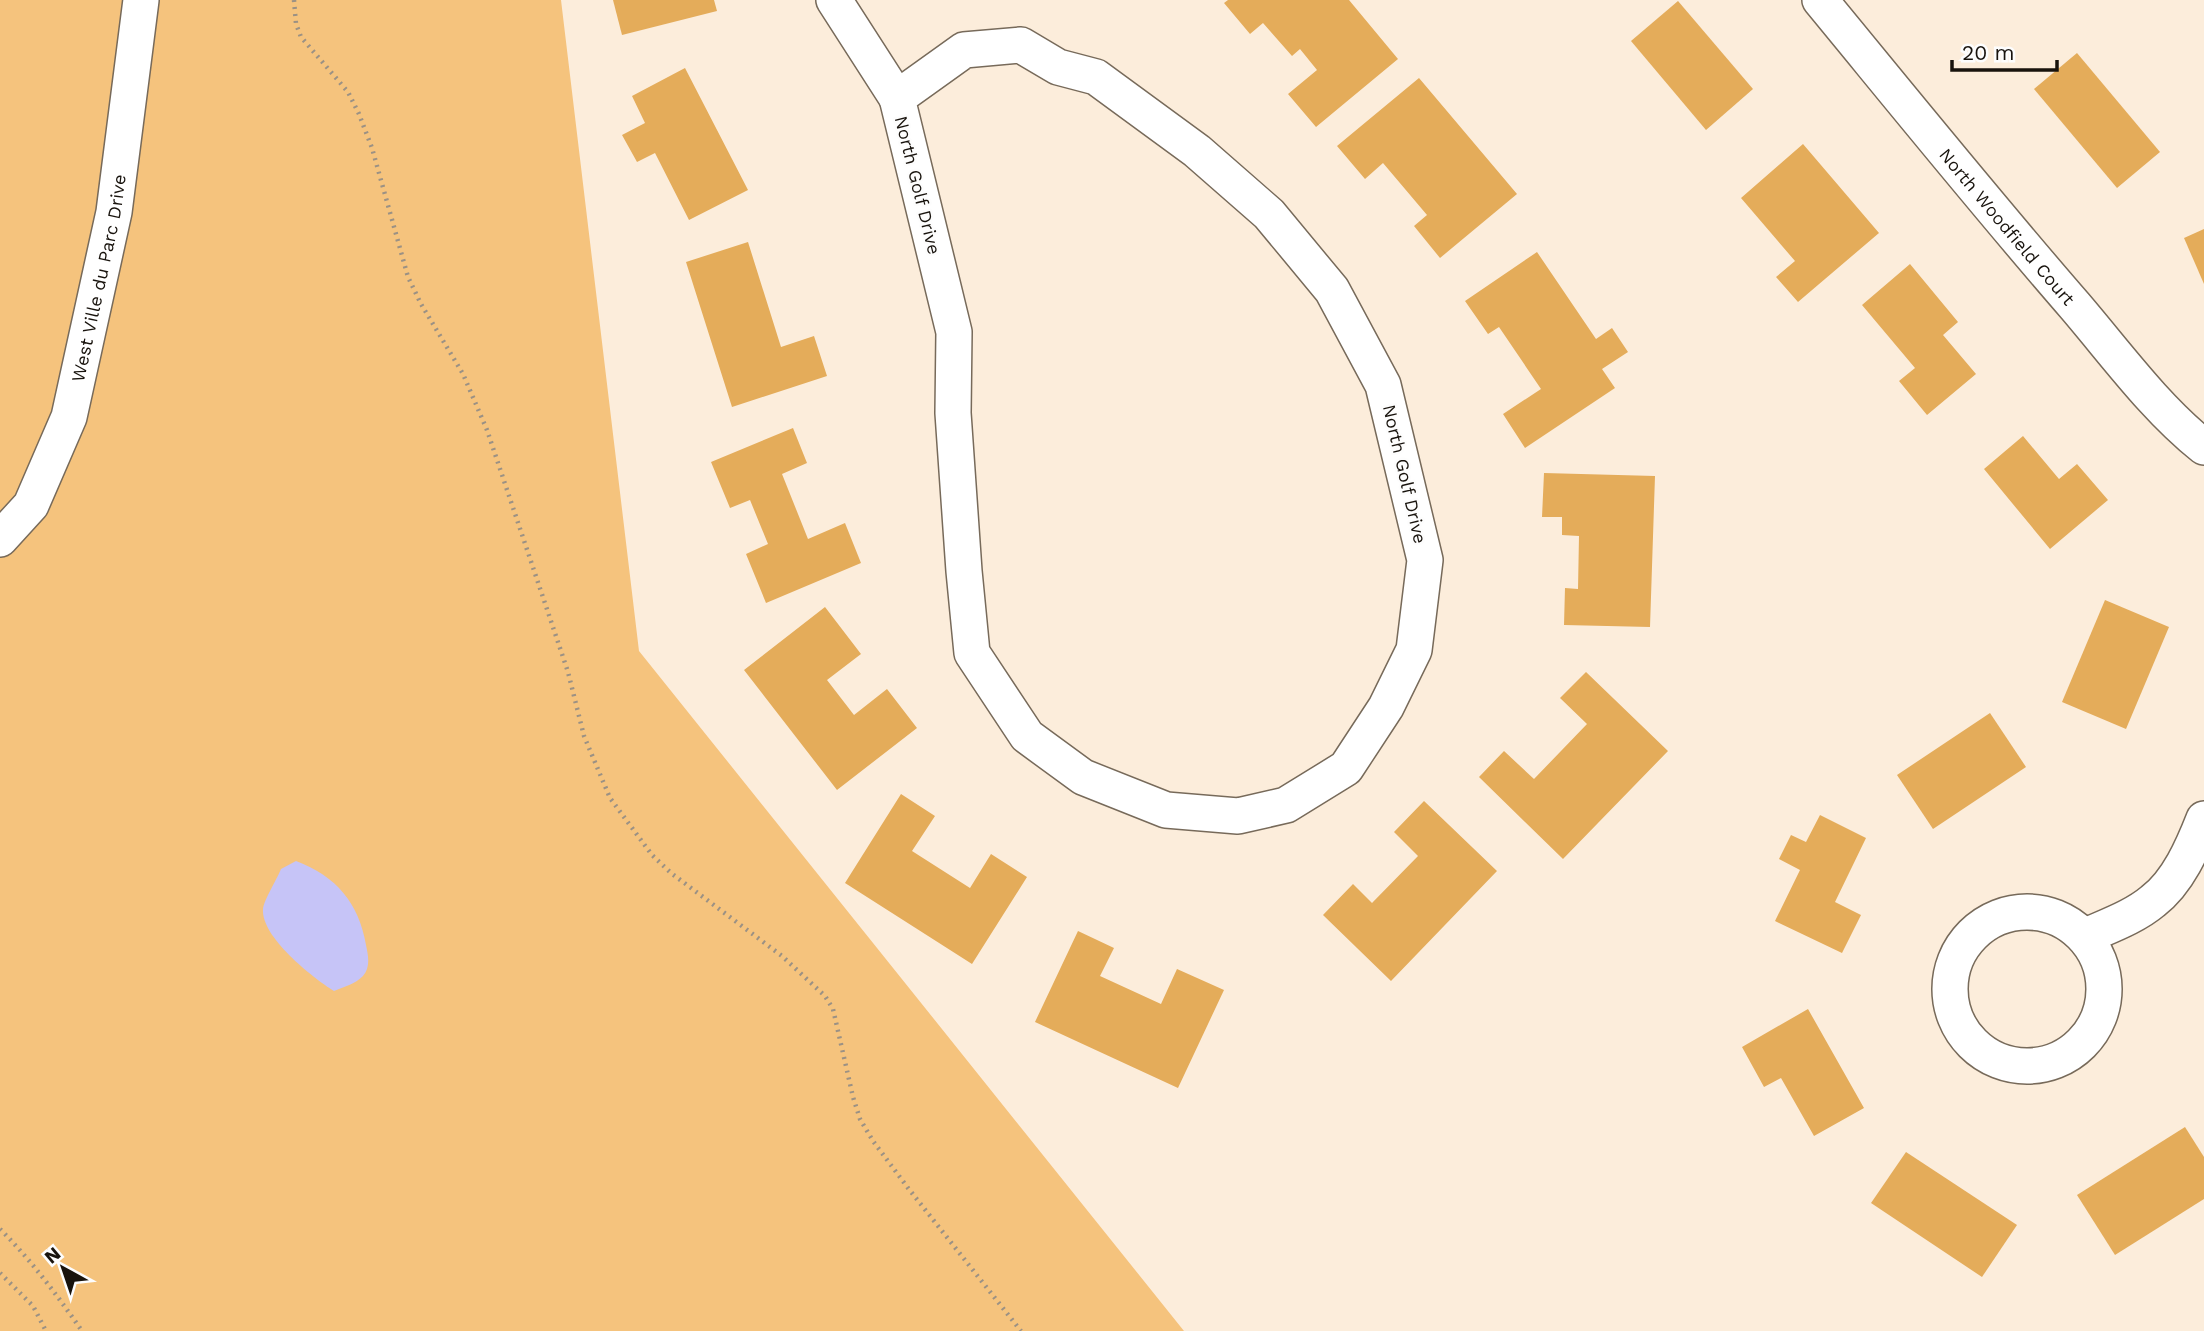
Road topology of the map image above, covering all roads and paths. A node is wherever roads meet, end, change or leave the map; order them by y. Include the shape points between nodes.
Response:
1 (141, 0) edge
2 (294, 0) edge
3 (834, 0) edge
4 (1820, 0) edge
5 (897, 98) junction
6 (2204, 447) edge
7 (0, 539) edge
8 (2204, 819) edge
9 (2086, 936) junction
10 (0, 1228) edge
11 (0, 1273) edge
12 (46, 1331) edge
13 (82, 1331) edge
14 (1021, 1331) edge

1 - 7 street, West Ville du Parc Drive via 114,212 69,417 31,505
2 - 14 path via 301,37 348,92 359,114 408,277 463,374 487,430 568,672 584,736 610,798 671,873 782,956 825,996 833,1009 860,1119 908,1188
3 - 5 street, North Golf Drive
4 - 6 street, North Woodfield Court via 2016,238 2156,400
5 - 5 street, North Golf Drive via 954,332 953,413 972,653 1027,736 1083,777 1166,810 1238,816 1286,805 1346,768 1386,707 1414,650 1425,560 1383,385 1332,290 1269,214 1197,151 1097,77 1058,67 1021,45 976,49 964,51
8 - 9 street via 2193,847 2154,901
9 - 9 street via 2066,921 2042,912 2017,911 1993,919 1972,934 1957,955 1950,979 1951,1004 1960,1028 1976,1048 1998,1061 2050,1064 2073,1052 2092,1033 2103,1010 2105,984 2099,958
10 - 13 path
11 - 12 path via 33,1306

